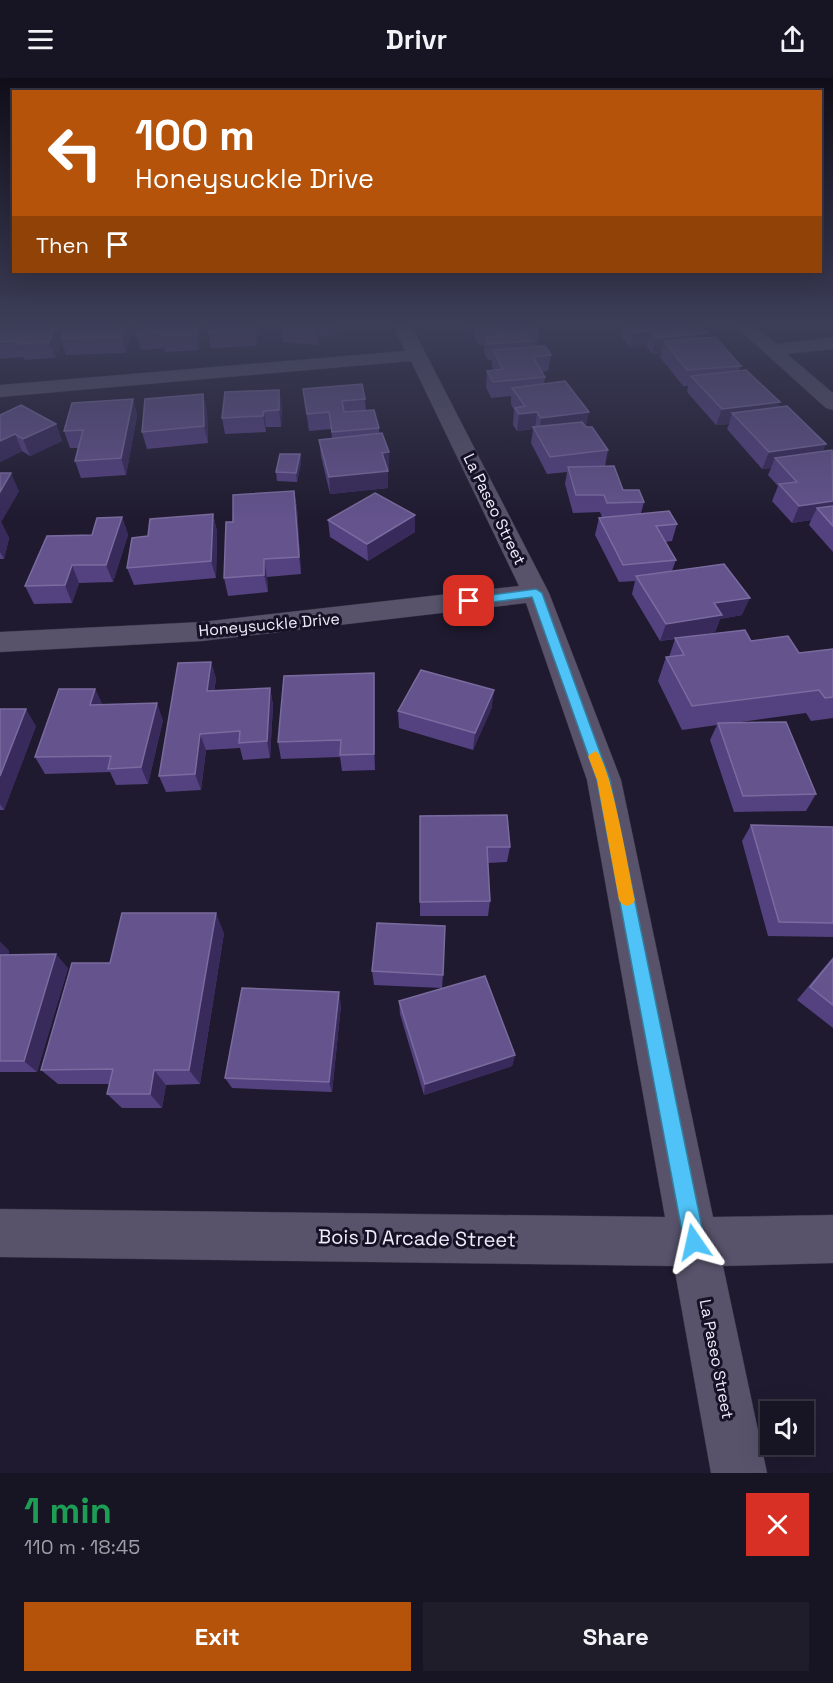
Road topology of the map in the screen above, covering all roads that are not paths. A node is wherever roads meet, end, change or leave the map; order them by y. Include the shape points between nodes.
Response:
1 (435, 390) edge
2 (817, 390) edge
3 (833, 404) edge
4 (536, 593) junction
5 (0, 642) edge
6 (0, 1233) edge
7 (833, 1239) edge
8 (694, 1242) junction
9 (739, 1473) edge

1 - 4 street, La Paseo Street
2 - 3 street
4 - 5 street, Honeysuckle Drive via 290,624
4 - 8 street, La Paseo Street via 603,780
6 - 8 street, Bois D Arcade Street
7 - 8 street, Bois D Arcade Street
8 - 9 street, La Paseo Street

